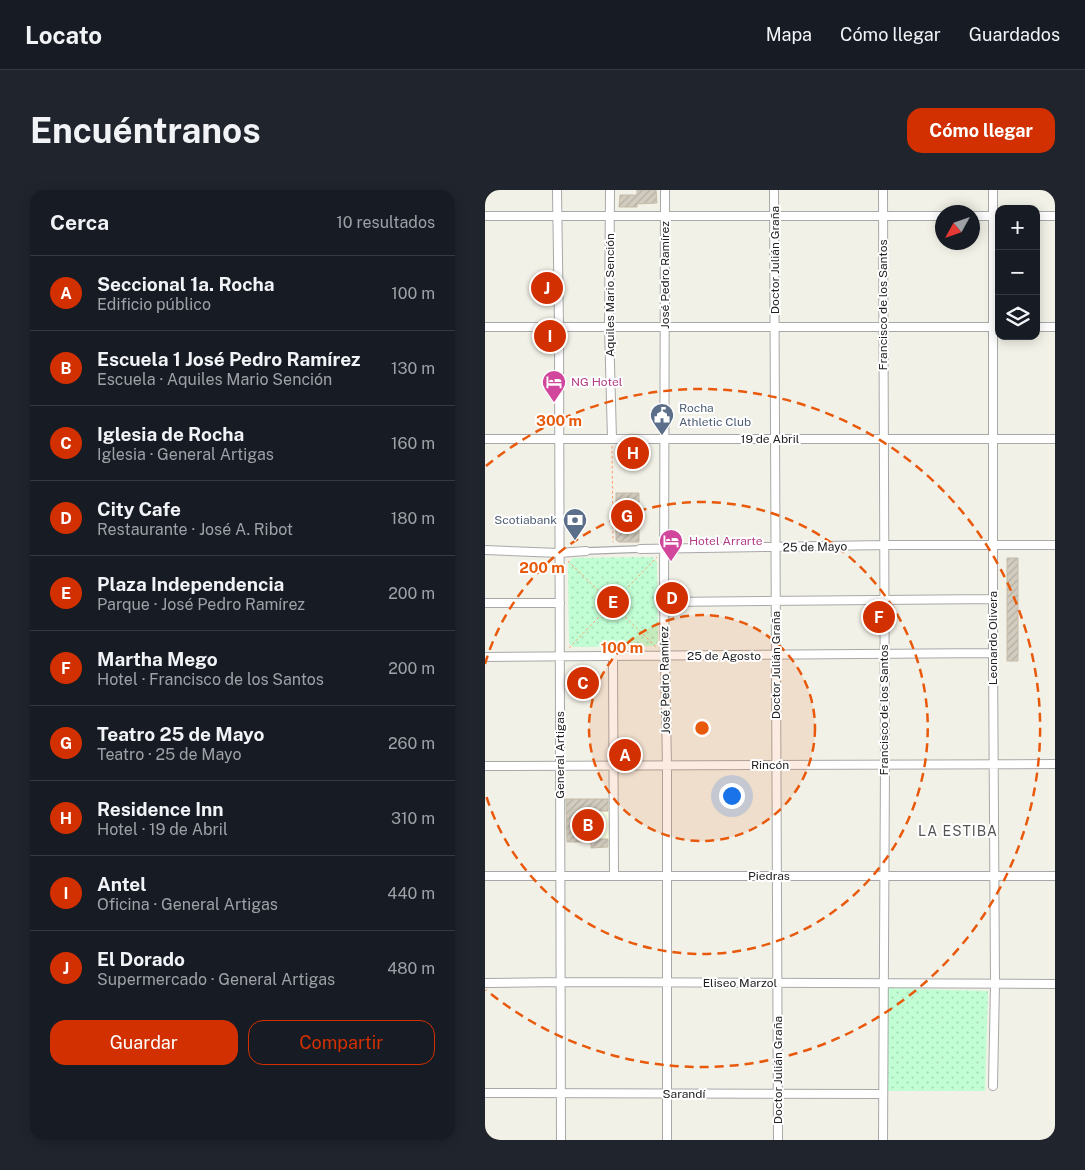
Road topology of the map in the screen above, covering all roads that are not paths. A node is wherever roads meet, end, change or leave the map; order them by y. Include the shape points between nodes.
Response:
1 (557, 190) edge
2 (609, 190) edge
3 (665, 190) edge
4 (774, 190) edge
5 (883, 190) edge
6 (993, 190) edge
7 (995, 207) edge
8 (485, 216) edge
9 (557, 216) junction
10 (775, 216) junction
11 (883, 216) junction
12 (935, 216) edge
13 (980, 216) edge
14 (995, 216) edge
15 (1040, 216) edge
16 (1055, 216) edge
17 (610, 217) junction
18 (665, 217) junction
19 (996, 250) edge
20 (996, 295) edge
21 (485, 327) edge
22 (559, 327) junction
23 (609, 327) junction
24 (665, 327) junction
25 (775, 327) junction
26 (883, 327) junction
27 (995, 327) edge
28 (1040, 327) edge
29 (1055, 327) edge
30 (996, 340) edge
31 (883, 438) junction
32 (993, 438) junction
33 (485, 439) edge
34 (559, 439) junction
35 (612, 439) junction
36 (665, 439) junction
37 (775, 439) junction
38 (1055, 439) edge
39 (993, 544) junction
40 (884, 545) junction
41 (1055, 545) edge
42 (776, 548) junction
43 (640, 549) joint
44 (665, 549) junction
45 (485, 550) edge
46 (586, 551) joint
47 (559, 552) junction
48 (993, 599) junction
49 (884, 600) junction
50 (776, 601) junction
51 (664, 602) junction
52 (485, 603) edge
53 (559, 603) junction
54 (993, 653) junction
55 (884, 655) junction
56 (665, 656) junction
57 (776, 656) junction
58 (485, 657) edge
59 (560, 657) junction
60 (613, 657) junction
61 (885, 764) junction
62 (994, 764) junction
63 (1055, 764) edge
64 (777, 765) junction
65 (485, 766) edge
66 (560, 766) junction
67 (614, 766) junction
68 (667, 766) junction
69 (485, 876) edge
70 (560, 876) junction
71 (614, 876) junction
72 (667, 876) junction
73 (777, 876) junction
74 (884, 876) junction
75 (994, 876) junction
76 (1054, 876) edge
77 (561, 982) junction
78 (667, 983) junction
79 (777, 983) junction
80 (485, 984) edge
81 (883, 984) junction
82 (995, 984) junction
83 (1055, 984) edge
84 (993, 1086) dead end
85 (485, 1093) edge
86 (560, 1093) junction
87 (778, 1093) junction
88 (667, 1094) junction
89 (883, 1094) junction
90 (561, 1140) edge
91 (667, 1140) edge
92 (778, 1140) edge
93 (883, 1140) edge

1 - 9 street, General Artigas
2 - 17 street, Aquiles Mario Sención
3 - 18 street, José Pedro Ramírez
4 - 10 street, Doctor Julián Graña
5 - 11 street, Francisco de los Santos
6 - 7 street, Leonardo Olivera
8 - 9 street
9 - 17 street
9 - 22 street, General Artigas
10 - 11 street
10 - 18 street
10 - 25 street, Doctor Julián Graña
11 - 12 street
11 - 26 street, Francisco de los Santos
13 - 14 street
15 - 16 street
17 - 18 street
17 - 23 street, Aquiles Mario Sención
18 - 24 street, José Pedro Ramírez
19 - 20 street, Leonardo Olivera
21 - 22 street
22 - 23 street
22 - 34 street, General Artigas
23 - 24 street
23 - 35 street, Aquiles Mario Sención
24 - 25 street
24 - 36 street, José Pedro Ramírez
25 - 26 street
25 - 37 street, Doctor Julián Graña
26 - 27 street
26 - 31 street, Francisco de los Santos
28 - 29 street
30 - 32 street, Leonardo Olivera
31 - 32 street, 19 de Abril
31 - 37 street, 19 de Abril
31 - 40 street, Francisco de los Santos
32 - 38 street, 19 de Abril
32 - 39 street, Leonardo Olivera
33 - 34 street, 19 de Abril
34 - 35 street, 19 de Abril
34 - 47 street, General Artigas
35 - 36 street, 19 de Abril
36 - 37 street, 19 de Abril
36 - 44 street, José Pedro Ramírez
37 - 42 street, Doctor Julián Graña
39 - 40 street, 25 de Mayo
39 - 41 street, 25 de Mayo
39 - 48 street, Leonardo Olivera
40 - 42 street, 25 de Mayo
40 - 49 street, Francisco de los Santos
42 - 44 street, 25 de Mayo
42 - 50 street, Doctor Julián Graña
43 - 44 street, 25 de Mayo
43 - 46 street, 25 de Mayo
44 - 51 street, José Pedro Ramírez
45 - 47 street, 25 de Mayo
46 - 47 street, 25 de Mayo
47 - 53 street, General Artigas
48 - 49 street
48 - 54 street, Leonardo Olivera
49 - 50 street
49 - 55 street, Francisco de los Santos
50 - 51 street
50 - 57 street, Doctor Julián Graña
51 - 56 street, José Pedro Ramírez
52 - 53 street
53 - 59 street, General Artigas
54 - 55 street, 25 de Agosto
54 - 62 street, Leonardo Olivera
55 - 57 street, 25 de Agosto
55 - 61 street, Francisco de los Santos
56 - 57 street, 25 de Agosto
56 - 60 street, 25 de Agosto
56 - 68 street, José Pedro Ramírez
57 - 64 street, Doctor Julián Graña
58 - 59 street, 25 de Agosto
59 - 60 street, 25 de Agosto
59 - 66 street, General Artigas
60 - 67 street
61 - 62 street, Rincón
61 - 64 street, Rincón
61 - 74 street, Francisco de los Santos
62 - 63 street, Rincón
62 - 75 street, Leonardo Olivera
64 - 68 street, Rincón
64 - 73 street, Doctor Julián Graña
65 - 66 street, Rincón
66 - 67 street, Rincón
66 - 70 street, General Artigas
67 - 68 street, Rincón
67 - 71 street
68 - 72 street, José Pedro Ramírez
69 - 70 street, Piedras
70 - 71 street, Piedras
70 - 77 street, General Artigas
71 - 72 street, Piedras
72 - 73 street, Piedras
72 - 78 street, José Pedro Ramírez
73 - 74 street, Piedras
73 - 79 street, Doctor Julián Graña
74 - 75 street, Piedras
74 - 81 street, Francisco de los Santos
75 - 76 street, Piedras
75 - 82 street, Leonardo Olivera
77 - 78 street, Eliseo Marzol
77 - 80 street, Eliseo Marzol
77 - 86 street, General Artigas
78 - 79 street, Eliseo Marzol
78 - 88 street, José Pedro Ramírez
79 - 81 street, Eliseo Marzol
79 - 87 street, Doctor Julián Graña
81 - 82 street, Eliseo Marzol
81 - 89 street, Francisco de los Santos
82 - 83 street, Eliseo Marzol
82 - 84 street, Leonardo Olivera
85 - 86 street, Sarandí
86 - 88 street, Sarandí
86 - 90 street, General Artigas
87 - 88 street, Sarandí
87 - 89 street, Sarandí
87 - 92 street, Doctor Julián Graña
88 - 91 street, José Pedro Ramírez
89 - 93 street, Francisco de los Santos

